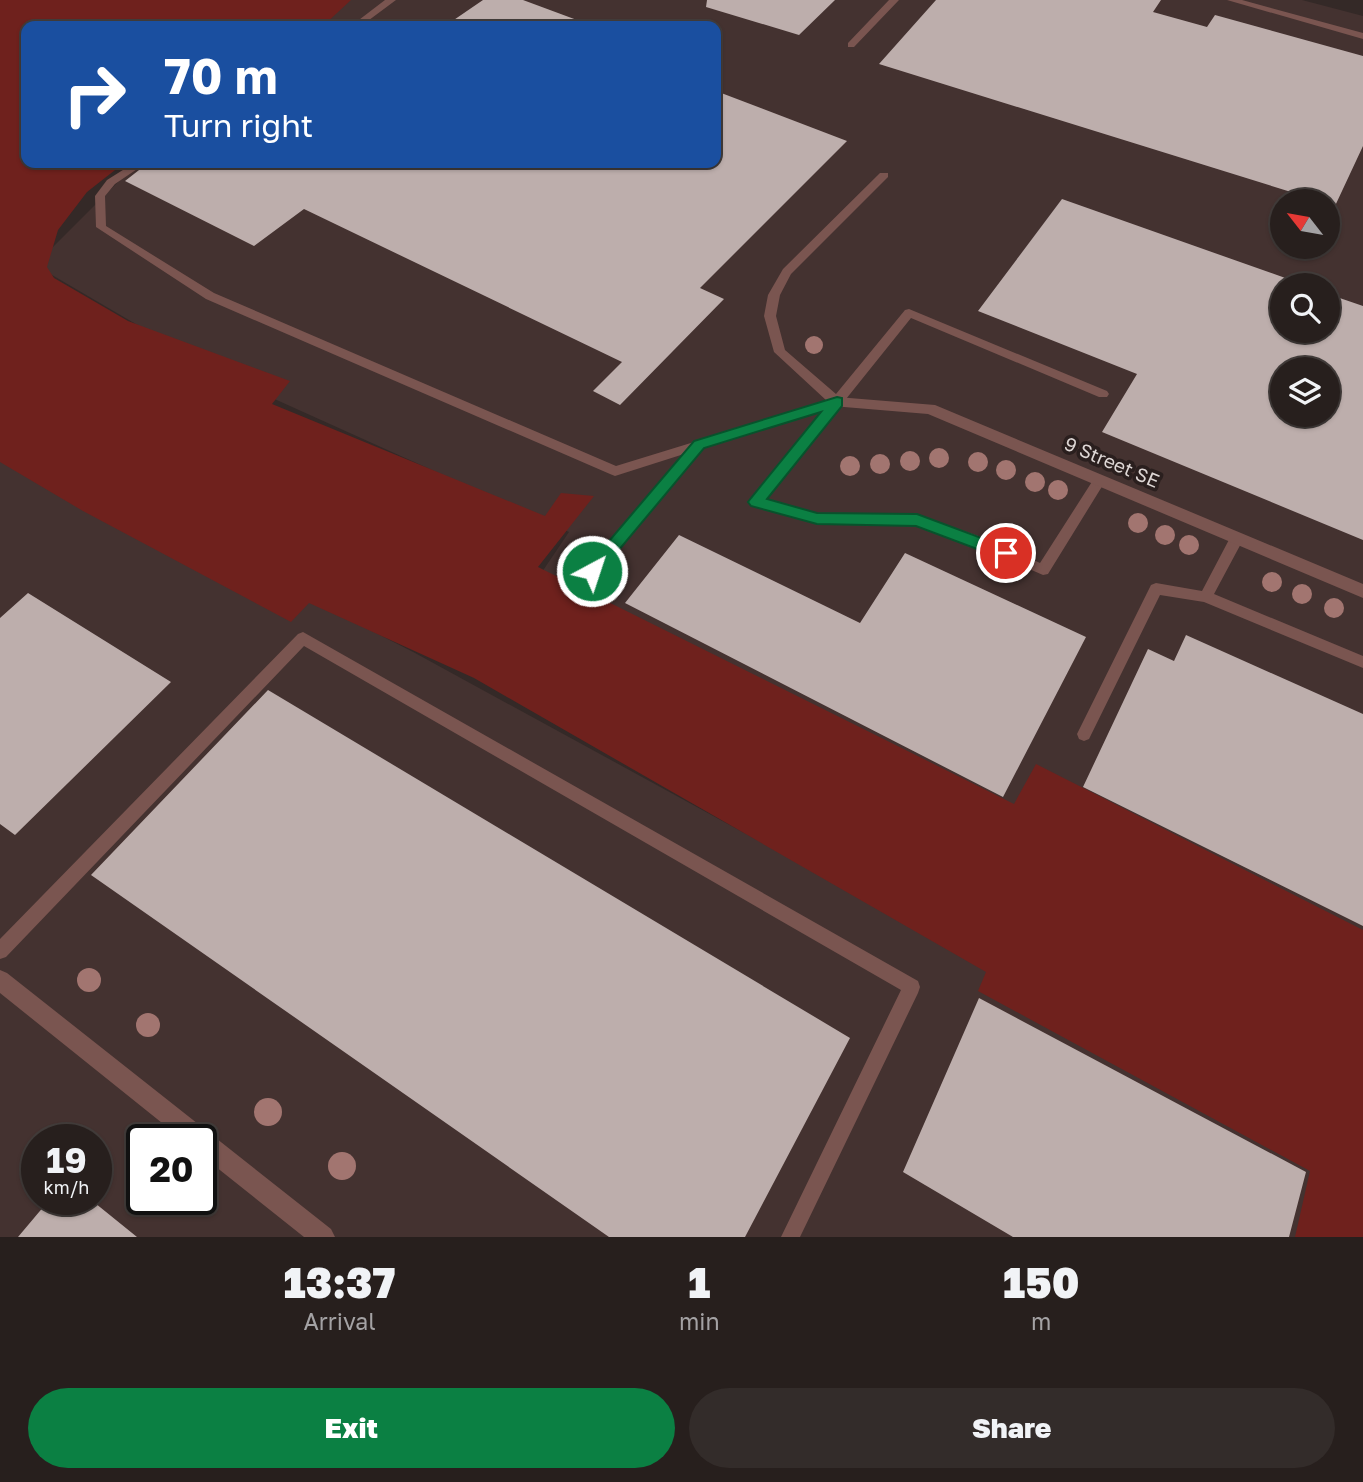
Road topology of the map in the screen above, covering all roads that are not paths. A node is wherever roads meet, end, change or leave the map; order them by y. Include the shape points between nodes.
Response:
1 (391, 0) edge
2 (894, 0) edge
3 (1232, 0) edge
4 (362, 21) edge
5 (1363, 36) edge
6 (851, 45) dead end
7 (133, 168) edge
8 (884, 175) dead end
9 (1103, 394) dead end
10 (837, 402) junction
11 (699, 445) junction
12 (1100, 480) junction
13 (1237, 538) junction
14 (592, 571) dead end
15 (1363, 591) edge
16 (1206, 597) junction
17 (1363, 662) edge
18 (1084, 734) dead end
19 (0, 951) edge
20 (0, 980) edge
21 (181, 1124) edge
22 (217, 1153) edge
23 (323, 1237) edge
24 (790, 1237) edge

1 - 4 lane
2 - 6 lane
3 - 5 lane
7 - 11 lane via 111,182 100,196 101,227 211,296 615,471
8 - 10 lane via 787,272 774,295 770,316 780,352
9 - 10 lane via 909,313
10 - 11 lane
10 - 12 street, 9 Street SE via 930,408
10 - 12 lane via 756,502 817,519 917,520 1043,570
11 - 14 lane
12 - 13 street, 9 Street SE
13 - 15 street, 9 Street SE
13 - 16 lane
16 - 17 lane
16 - 18 lane via 1156,589
19 - 24 lane via 303,638 912,987
20 - 21 street
22 - 23 street

